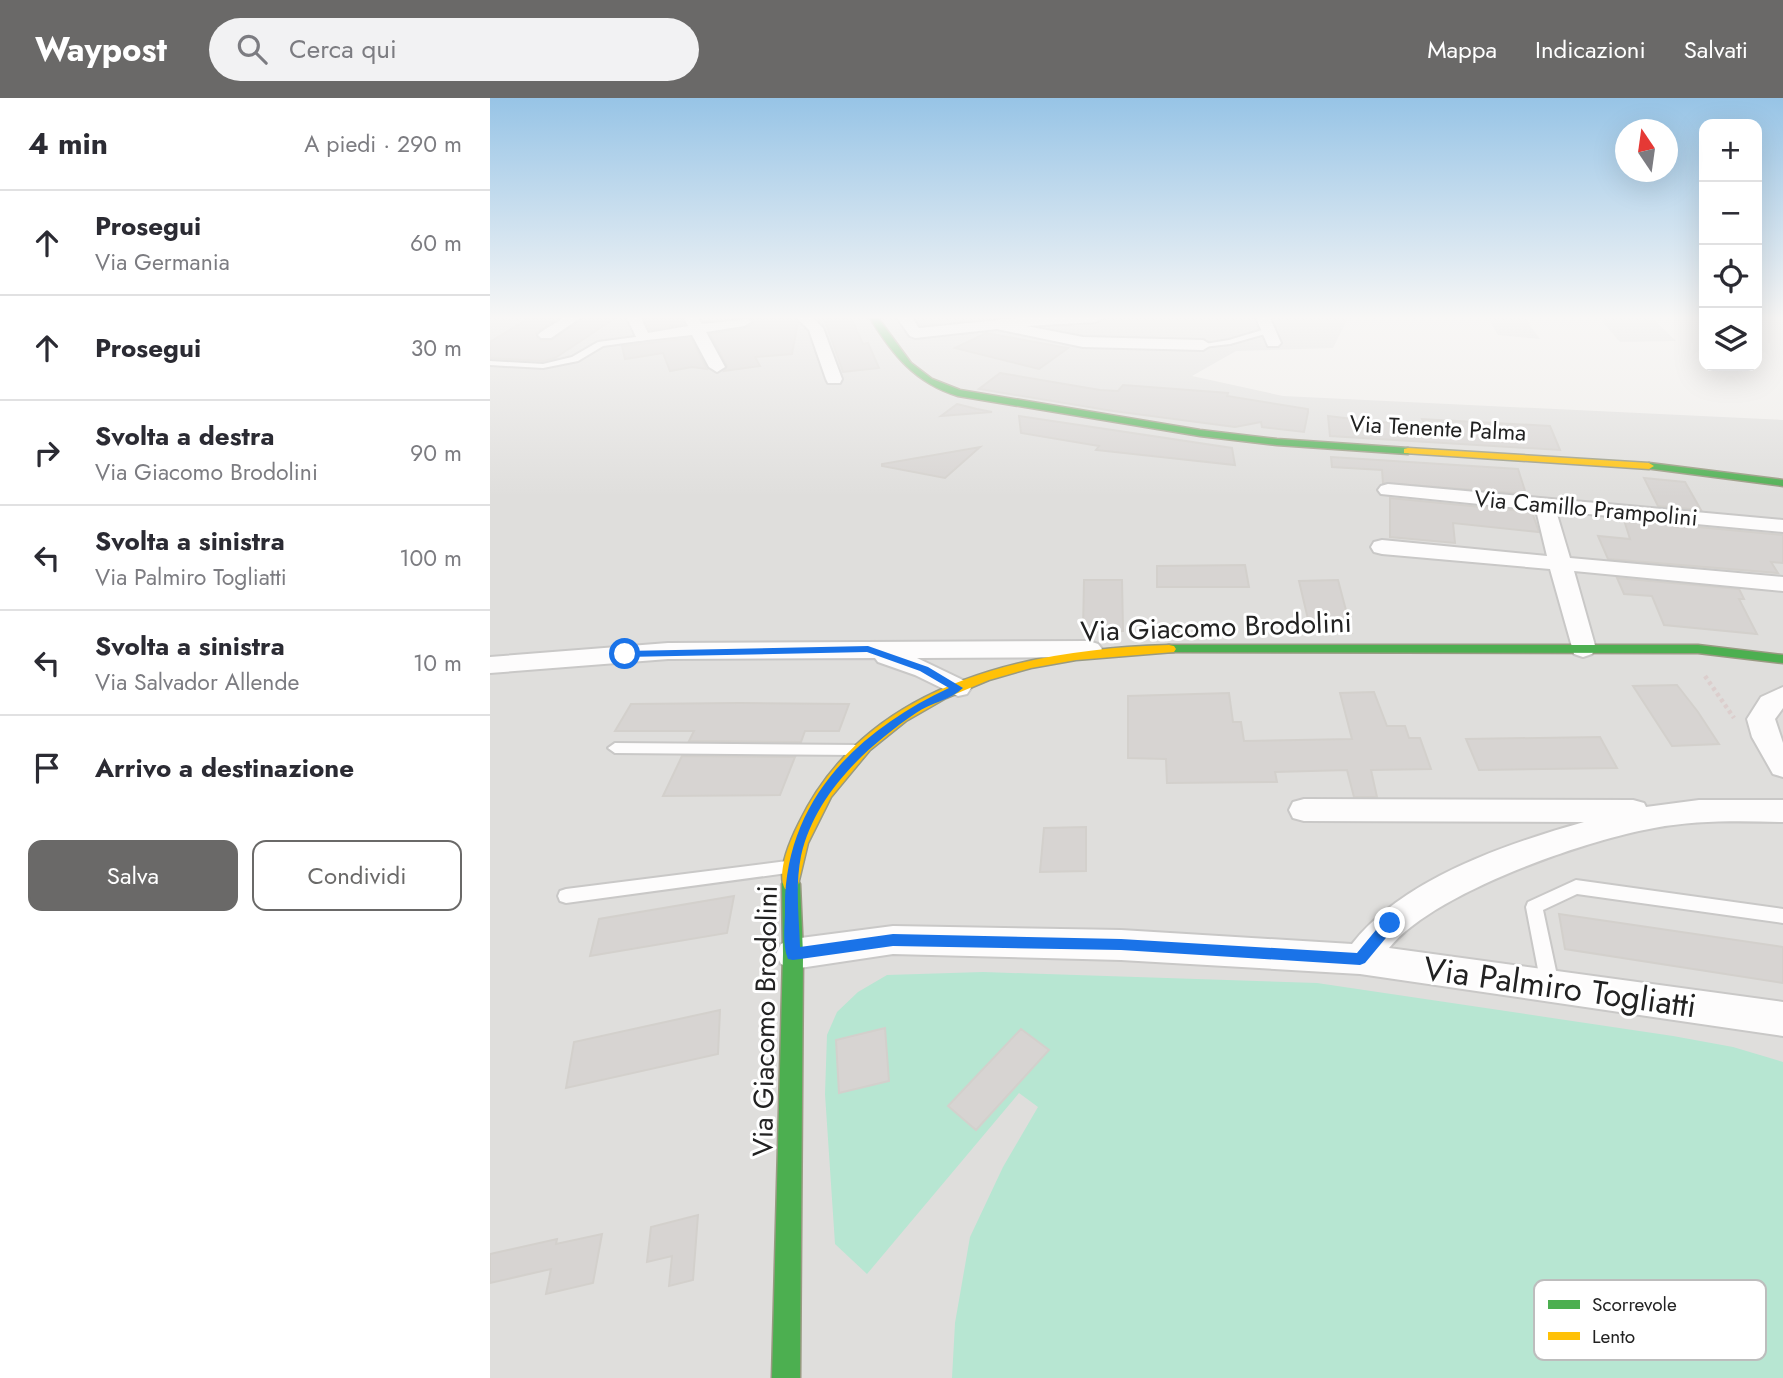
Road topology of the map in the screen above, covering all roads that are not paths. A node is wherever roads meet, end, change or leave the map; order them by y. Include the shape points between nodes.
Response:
1 (920, 378) edge
2 (1783, 483) edge
3 (1388, 490) dead end
4 (1547, 514) dead end
5 (1783, 526) edge
6 (1382, 547) dead end
7 (1558, 562) junction
8 (1783, 584) edge
9 (868, 649) junction
10 (983, 649) junction
11 (1122, 649) junction
12 (1583, 649) junction
13 (1783, 659) edge
14 (490, 665) edge
15 (968, 683) junction
16 (1783, 696) edge
17 (615, 748) dead end
18 (858, 750) junction
19 (1783, 767) edge
20 (1304, 810) dead end
21 (1783, 811) edge
22 (1685, 812) junction
23 (794, 866) junction
24 (566, 897) dead end
25 (1783, 916) edge
26 (793, 954) junction
27 (1360, 959) junction
28 (1550, 985) junction
29 (1783, 1019) edge
30 (786, 1378) edge

1 - 2 main road, Via Tenente Palma via 961,394 1277,442 1609,461
3 - 5 street, Via Camillo Prampolini
4 - 7 street
6 - 7 street
7 - 8 street
7 - 12 street
9 - 10 street
9 - 14 street via 668,652
9 - 15 street
10 - 11 street
10 - 15 street
11 - 12 main road, Via Giacomo Brodolini
11 - 15 main road, Via Giacomo Brodolini via 1057,658
12 - 13 main road, Via Giacomo Brodolini via 1687,649
15 - 18 main road, Via Giacomo Brodolini via 915,708
16 - 19 street via 1763,708 1760,717
17 - 18 lane
18 - 23 main road, Via Giacomo Brodolini via 814,807
20 - 22 street
21 - 22 street
22 - 27 street via 1578,836 1480,874 1390,923
23 - 24 lane
23 - 26 main road, Via Giacomo Brodolini
25 - 28 lane via 1576,887 1534,907
26 - 27 street, Via Palmiro Togliatti via 893,940 1121,944
26 - 30 main road, Via Giacomo Brodolini
27 - 28 street, Via Palmiro Togliatti
28 - 29 street, Via Palmiro Togliatti

